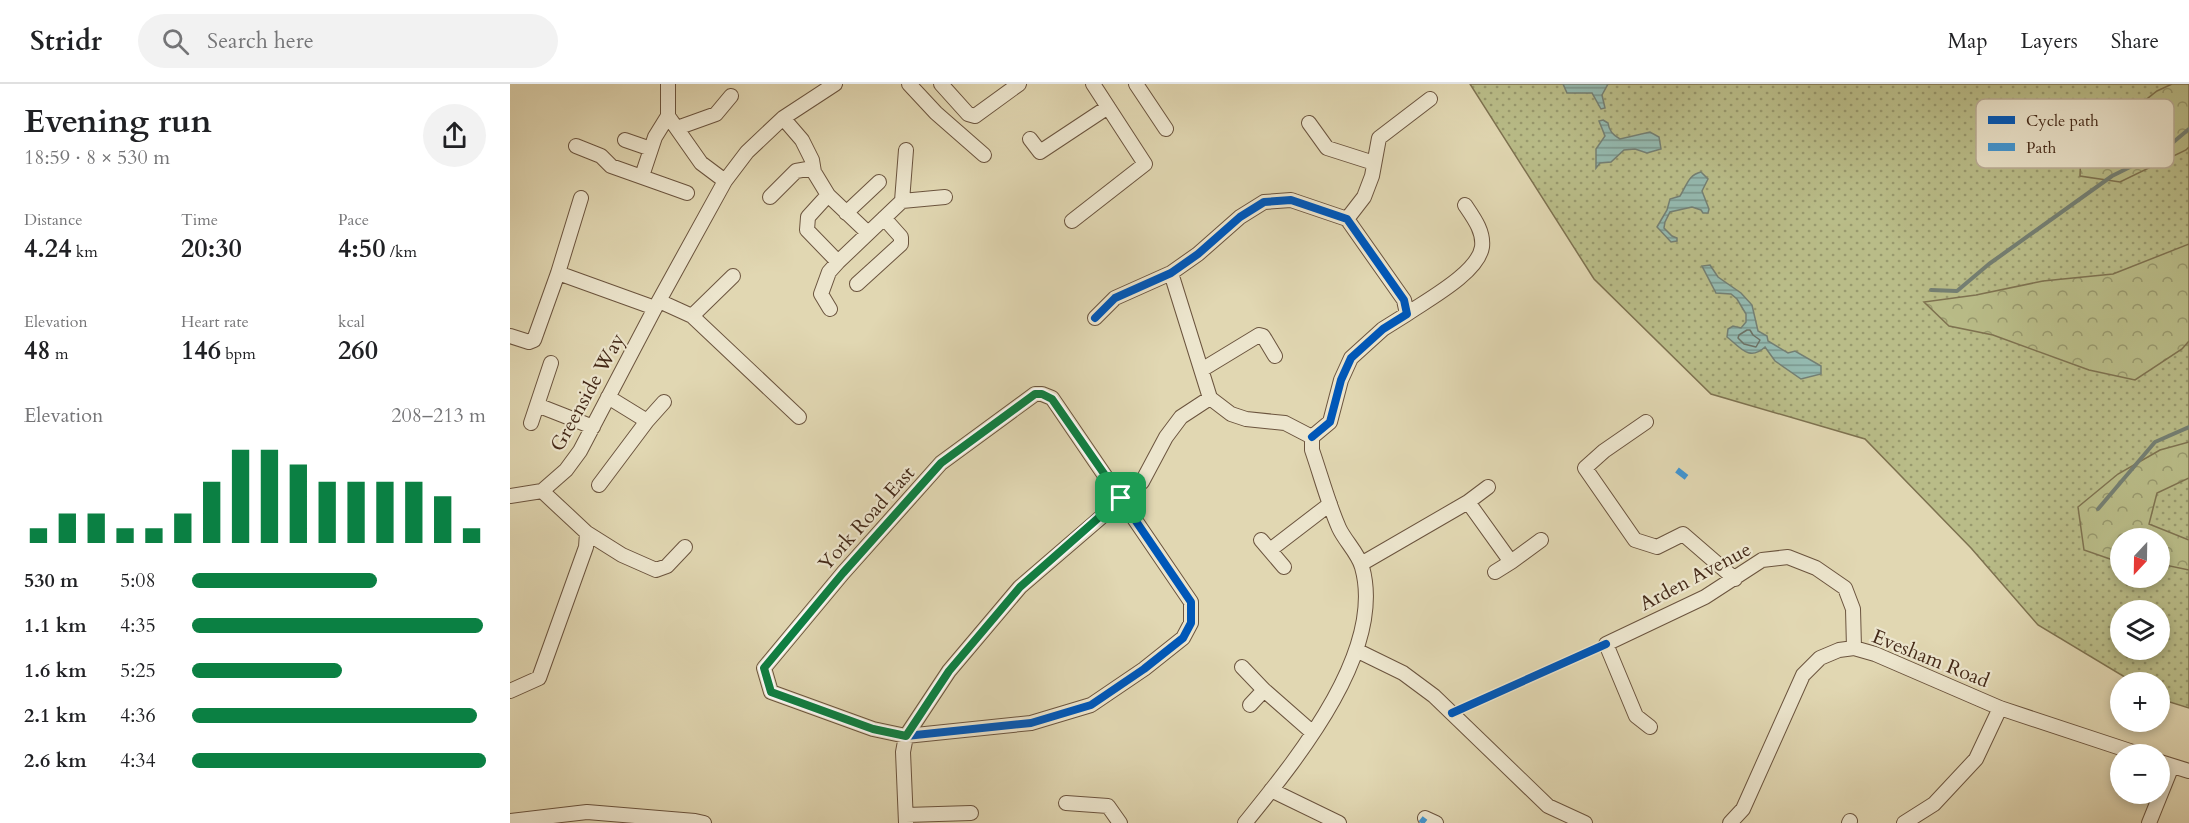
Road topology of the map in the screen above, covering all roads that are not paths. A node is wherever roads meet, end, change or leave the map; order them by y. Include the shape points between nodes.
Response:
1 (668, 84) edge
2 (835, 84) edge
3 (909, 84) edge
4 (941, 84) edge
5 (1019, 84) edge
6 (1093, 84) edge
7 (1136, 84) edge
8 (731, 96) dead end
9 (1430, 99) dead end
10 (1108, 107) junction
11 (668, 116) junction
12 (783, 118) junction
13 (1309, 123) dead end
14 (677, 128) junction
15 (1166, 129) dead end
16 (1030, 139) dead end
17 (626, 140) dead end
18 (576, 146) dead end
19 (651, 149) junction
20 (906, 150) dead end
21 (984, 155) dead end
22 (1374, 163) junction
23 (813, 168) junction
24 (642, 176) junction
25 (725, 181) junction
26 (879, 182) dead end
27 (687, 193) dead end
28 (828, 195) junction
29 (770, 197) dead end
30 (945, 197) dead end
31 (581, 198) dead end
32 (902, 201) junction
33 (1465, 205) dead end
34 (846, 213) junction
35 (884, 218) junction
36 (1347, 219) junction
37 (1072, 221) dead end
38 (868, 233) junction
39 (838, 262) junction
40 (558, 273) junction
41 (1172, 273) junction
42 (733, 276) dead end
43 (857, 285) dead end
44 (657, 305) junction
45 (830, 309) dead end
46 (1407, 314) junction
47 (692, 316) junction
48 (1095, 318) dead end
49 (510, 336) edge
50 (1275, 356) dead end
51 (551, 363) dead end
52 (1203, 369) junction
53 (608, 397) junction
54 (1210, 398) junction
55 (664, 402) dead end
56 (537, 405) junction
57 (799, 417) dead end
58 (647, 421) junction
59 (1646, 422) dead end
60 (531, 423) dead end
61 (593, 427) junction
62 (1312, 437) junction
63 (599, 485) dead end
64 (1488, 488) dead end
65 (542, 491) junction
66 (510, 496) edge
67 (1121, 498) junction
68 (1468, 502) junction
69 (1330, 504) junction
70 (587, 533) junction
71 (1541, 540) dead end
72 (685, 547) dead end
73 (1511, 562) junction
74 (1361, 564) junction
75 (1284, 567) dead end
76 (1495, 572) dead end
77 (1735, 579) junction
78 (1854, 648) junction
79 (1358, 651) junction
80 (1242, 667) dead end
81 (1264, 690) junction
82 (510, 691) edge
83 (1250, 705) dead end
84 (2000, 708) junction
85 (1650, 727) dead end
86 (1313, 733) junction
87 (906, 736) junction
88 (2110, 744) edge
89 (2170, 765) edge
90 (2189, 771) edge
91 (1271, 790) junction
92 (1065, 802) dead end
93 (2155, 804) edge
94 (971, 813) dead end
95 (906, 819) edge
96 (510, 821) edge
97 (704, 823) edge
98 (1120, 823) edge
99 (1245, 823) edge
100 (1340, 823) edge
101 (1585, 823) edge
102 (1730, 823) edge
103 (1904, 823) edge
104 (2150, 823) edge

1 - 11 street
2 - 12 street, Greenside Way
3 - 21 street
4 - 5 street via 968,114 975,116
6 - 10 street
7 - 15 street
8 - 14 street via 716,114
9 - 22 street via 1379,138
10 - 16 street via 1040,152
10 - 37 street via 1145,164
11 - 14 street
11 - 19 street
12 - 23 street via 802,140
12 - 25 street, Greenside Way via 747,152
13 - 22 street via 1327,148
14 - 25 street via 701,163
17 - 19 street
18 - 24 street via 601,156 612,166
19 - 24 street
20 - 32 street
22 - 36 street via 1364,197
23 - 28 street
23 - 29 street via 796,171
24 - 27 street
25 - 44 street, Greenside Way
26 - 34 street
28 - 34 street
28 - 39 street via 808,217 807,230
30 - 32 street
31 - 40 street
32 - 35 street
33 - 46 street via 1479,226 1482,247 1473,265
34 - 38 street
35 - 38 street
35 - 43 street via 901,237 901,244
36 - 41 street via 1291,200 1264,202
36 - 46 street via 1404,300
38 - 39 street
39 - 45 street via 820,294
40 - 44 street
40 - 49 street via 534,340
41 - 48 street via 1115,298
41 - 52 street
42 - 47 street
44 - 47 street
44 - 53 street, Greenside Way
46 - 62 street via 1383,329 1351,358 1330,422
47 - 57 street
50 - 52 street via 1263,336 1258,335
51 - 56 street
52 - 54 street
53 - 58 street
53 - 61 street, Greenside Way
54 - 62 street via 1232,414 1285,423
54 - 67 street via 1181,417 1142,482
55 - 58 street
56 - 60 street
56 - 61 street
58 - 63 street
59 - 77 street via 1585,468 1635,540 1657,547 1683,534
61 - 65 street, Greenside Way via 566,470
62 - 69 street via 1312,450
64 - 68 street
65 - 66 street
65 - 70 street
67 - 87 street via 1020,587 949,671
67 - 87 street via 1191,602 1191,623 1183,638 1091,705 1031,723
67 - 87 street, York Road East via 1052,399 1035,394 941,463 764,668 771,692 873,729
68 - 73 street
68 - 74 street
69 - 74 street via 1339,530
69 - 75 street via 1266,545
70 - 72 street via 656,570 667,566
70 - 82 street via 586,547 539,678
71 - 73 street
73 - 76 street
74 - 79 street via 1367,591
77 - 78 street, Arden Avenue via 1762,560 1788,557 1816,568 1845,588 1853,609
77 - 85 street, Arden Avenue via 1606,644 1636,716
78 - 84 street, Evesham Road
78 - 102 street, Evesham Road via 1820,658 1803,675 1743,808
79 - 86 street
79 - 101 street via 1403,673 1434,696 1548,806
80 - 81 street
81 - 83 street
81 - 86 street
84 - 88 street, Evesham Road
84 - 103 street via 1976,759 1934,804
86 - 91 street
87 - 95 street
89 - 90 street
91 - 99 street
91 - 100 street
92 - 98 street via 1108,806
93 - 104 street
94 - 95 street
96 - 97 street via 587,812

